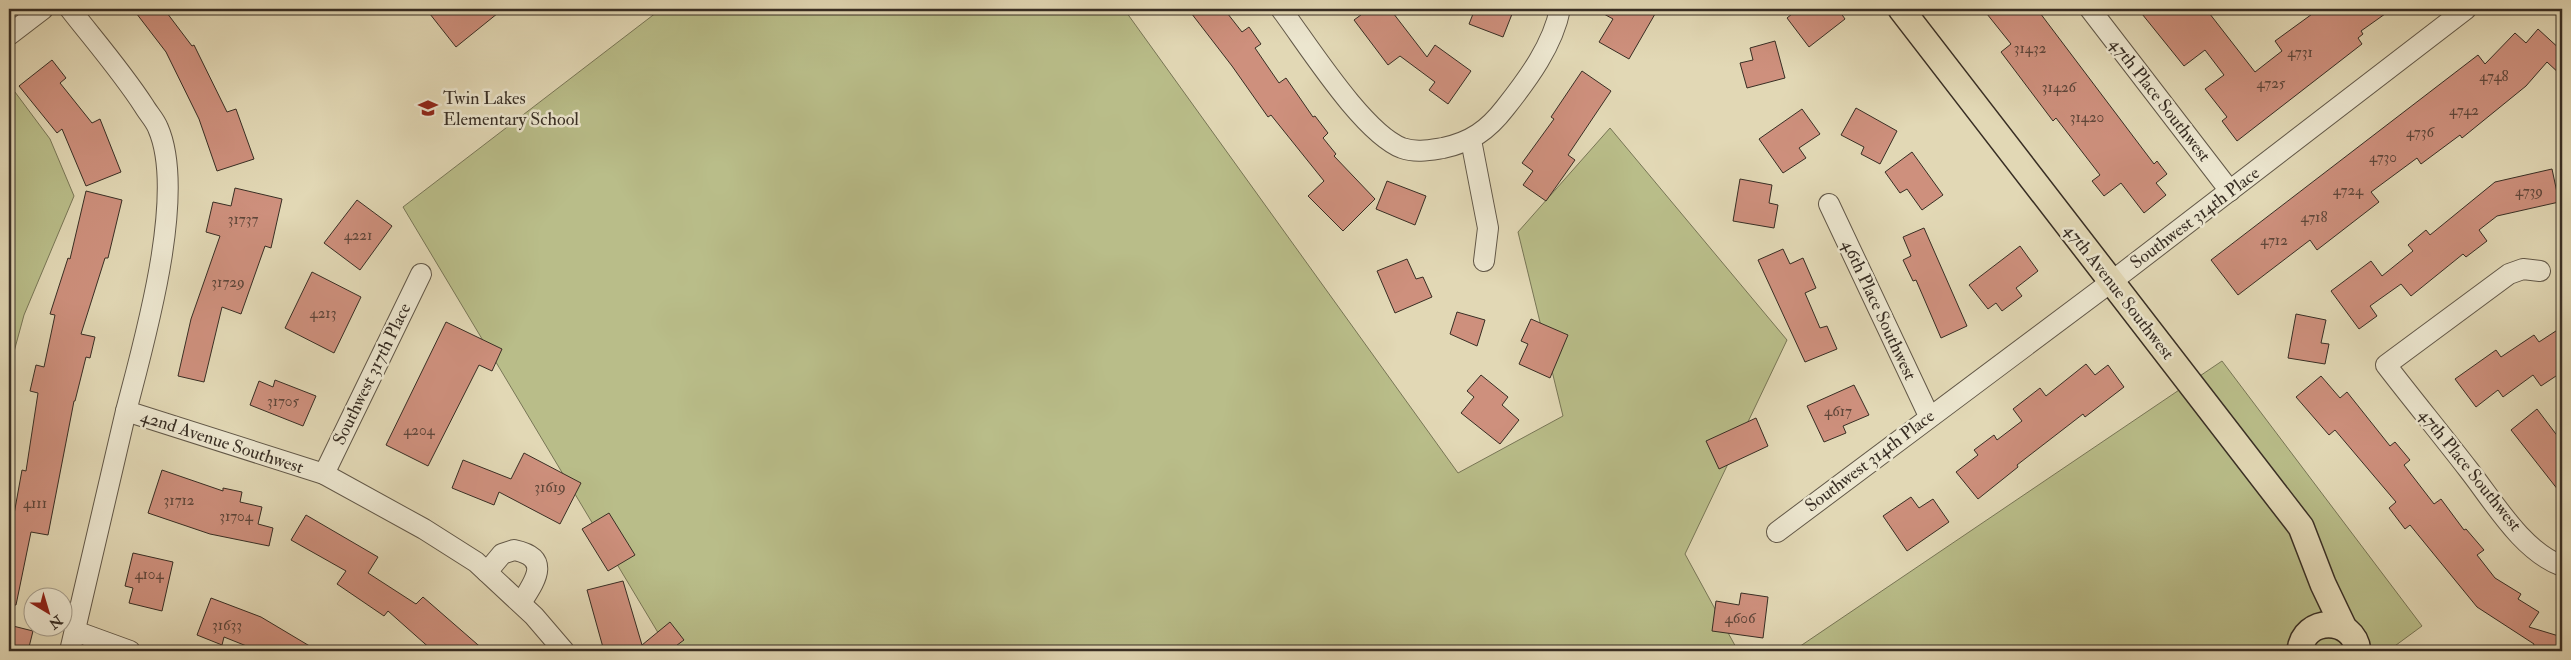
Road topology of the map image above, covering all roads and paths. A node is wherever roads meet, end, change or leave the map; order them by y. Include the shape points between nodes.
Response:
1 (42, 9) edge
2 (70, 9) edge
3 (1281, 9) edge
4 (1560, 9) edge
5 (1901, 9) edge
6 (2090, 9) edge
7 (2466, 9) edge
8 (9, 35) edge
9 (1471, 140) junction
10 (2230, 191) junction
11 (1829, 204) dead end
12 (1484, 261) dead end
13 (2540, 271) dead end
14 (421, 274) dead end
15 (2111, 282) junction
16 (126, 412) junction
17 (1929, 416) junction
18 (324, 474) junction
19 (1777, 532) dead end
20 (2562, 566) edge
21 (487, 572) junction
22 (2323, 584) junction
23 (521, 603) junction
24 (75, 631) junction
25 (2356, 643) edge
26 (2300, 646) edge
27 (70, 651) edge
28 (130, 651) edge
29 (564, 651) edge

1 - 8 street
2 - 16 street, 42nd Avenue Southwest via 134,90 158,128 168,162 168,194 152,312
3 - 9 street via 1356,109 1391,143 1416,151
4 - 9 street via 1548,43 1523,86 1485,131
5 - 15 main road, 47th Avenue Southwest
6 - 10 street, 47th Place Southwest
7 - 10 street, Southwest 314th Place
9 - 12 street via 1488,228
10 - 15 street, Southwest 314th Place
11 - 17 street, 46th Place Southwest
13 - 20 street, 47th Place Southwest via 2523,269 2509,274 2386,365 2515,528 2539,554
14 - 18 street, Southwest 317th Place
15 - 17 street, Southwest 314th Place
15 - 22 main road, 47th Avenue Southwest via 2301,527
16 - 18 street, 42nd Avenue Southwest
16 - 24 street
17 - 19 street, Southwest 314th Place
18 - 21 street, 42nd Avenue Southwest via 424,529
21 - 23 street, 42nd Avenue Southwest
21 - 23 street via 502,554 514,550 532,558 538,577
22 - 25 main road, 47th Avenue Southwest
22 - 26 main road via 2316,612
23 - 29 street, 42nd Avenue Southwest
24 - 27 street
24 - 28 street
25 - 26 main road via 2336,625 2320,625

